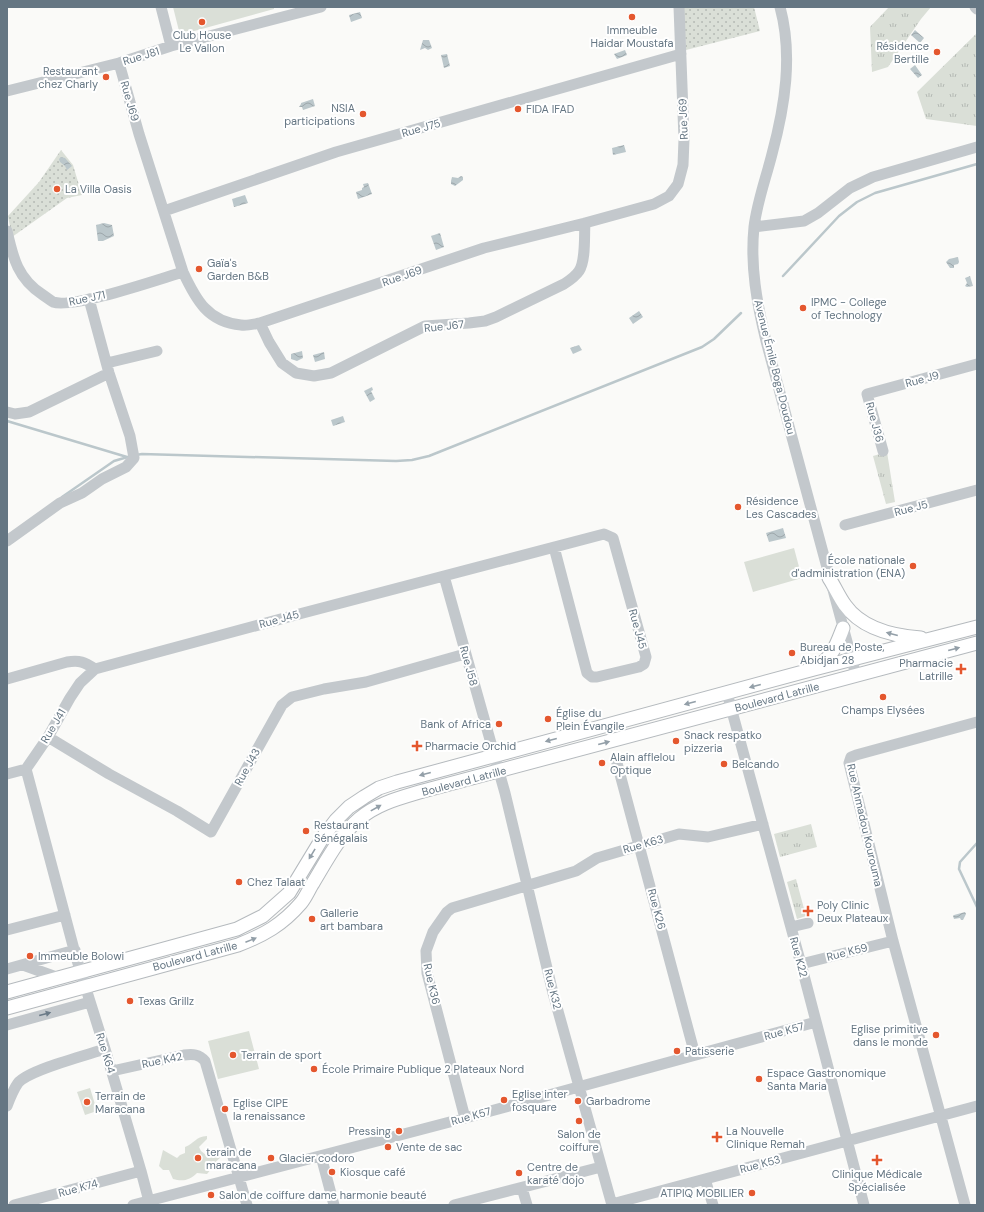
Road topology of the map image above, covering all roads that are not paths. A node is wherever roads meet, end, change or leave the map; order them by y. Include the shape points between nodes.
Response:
1 (161, 7) edge
2 (321, 7) edge
3 (679, 7) edge
4 (780, 7) edge
5 (171, 46) junction
6 (681, 54) junction
7 (119, 63) junction
8 (7, 91) edge
9 (977, 147) edge
10 (164, 211) junction
11 (585, 223) junction
12 (754, 227) junction
13 (7, 231) edge
14 (183, 272) junction
15 (90, 299) junction
16 (260, 323) junction
17 (157, 351) dead end
18 (977, 364) edge
19 (108, 368) junction
20 (867, 394) joint
21 (7, 412) edge
22 (883, 451) dead end
23 (977, 490) edge
24 (845, 526) dead end
25 (7, 541) edge
26 (554, 547) junction
27 (444, 576) junction
28 (829, 578) junction
29 (977, 627) edge
30 (843, 628) junction
31 (930, 639) junction
32 (977, 643) edge
33 (466, 654) junction
34 (852, 660) junction
35 (95, 669) junction
36 (814, 669) junction
37 (856, 675) junction
38 (7, 679) edge
39 (727, 693) junction
40 (732, 709) junction
41 (977, 722) edge
42 (48, 737) junction
43 (494, 756) junction
44 (617, 763) dead end
45 (26, 769) junction
46 (499, 772) junction
47 (7, 774) edge
48 (763, 824) junction
49 (639, 845) junction
50 (527, 886) junction
51 (65, 915) junction
52 (808, 923) dead end
53 (791, 927) junction
54 (7, 930) edge
55 (893, 941) junction
56 (74, 950) junction
57 (801, 964) junction
58 (24, 965) junction
59 (7, 969) edge
60 (81, 971) junction
61 (59, 978) junction
62 (86, 986) junction
63 (7, 992) edge
64 (90, 1002) junction
65 (22, 1004) junction
66 (7, 1008) edge
67 (7, 1019) edge
68 (816, 1022) junction
69 (7, 1024) edge
70 (105, 1049) junction
71 (696, 1055) junction
72 (112, 1071) junction
73 (580, 1086) junction
74 (10, 1090) edge
75 (7, 1106) edge
76 (977, 1106) edge
77 (940, 1115) junction
78 (465, 1118) junction
79 (847, 1140) junction
80 (321, 1156) junction
81 (601, 1166) junction
82 (141, 1171) junction
83 (240, 1178) junction
84 (705, 1178) junction
85 (522, 1188) junction
86 (149, 1203) edge
87 (612, 1204) edge
88 (14, 1205) edge
89 (133, 1205) edge
90 (247, 1205) edge
91 (334, 1205) edge
92 (454, 1205) edge
93 (527, 1205) edge
94 (713, 1205) edge
95 (864, 1205) edge
96 (965, 1205) edge

1 - 5 street
2 - 5 street, Rue J81
3 - 6 street, Rue J69
4 - 12 street, Avenue Émile Boga Doudou via 786,43 787,74 774,146
5 - 7 street, Rue J81
6 - 10 street, Rue J75 via 336,152
6 - 11 street, Rue J69 via 684,139 683,165 678,184 669,196 654,204
7 - 8 street, Rue J81
7 - 10 street, Rue J69
9 - 12 street via 873,178 850,188 804,221
10 - 14 street, Rue J69
11 - 16 street, Rue J69 via 484,248
11 - 16 street, Rue J67 via 584,253 580,269 564,284 485,321 425,326 331,373 314,376 296,373 282,363
12 - 28 street, Avenue Émile Boga Doudou via 758,306
13 - 15 street, Rue J71 via 13,258 35,290 53,302 66,303
14 - 15 street, Rue J71
14 - 16 street, Rue J69 via 203,308 219,320 242,325
15 - 19 street
17 - 19 street
18 - 20 street, Rue J9
19 - 21 street via 28,412
19 - 25 street via 130,436 134,458 126,467 60,504
20 - 22 street, Rue J36
23 - 24 street, Rue J5
26 - 26 street, Rue J45 via 604,534 613,538 646,657 644,664 597,678 587,673
26 - 27 street, Rue J45
27 - 33 street, Rue J58
27 - 35 street, Rue J45
28 - 30 street, Avenue Émile Boga Doudou
31 -> 28 main road via 898,636 868,625 846,606
29 - 31 main road
30 - 34 street, Avenue Émile Boga Doudou
30 - 36 main road via 831,655
31 - 34 main road
37 -> 32 main road, Boulevard Latrille
33 - 42 street, Rue J43 via 366,682 324,689 287,700 211,832
33 - 43 street, Rue J58
34 - 36 main road, Boulevard Latrille
34 - 37 street, Avenue Émile Boga Doudou
35 - 38 street via 84,662 75,661
35 - 42 street, Rue J41 via 80,683
36 -> 39 main road, Boulevard Latrille
37 - 40 main road, Boulevard Latrille
39 - 40 street, Rue K22
39 -> 43 main road, Boulevard Latrille
46 -> 40 main road, Boulevard Latrille
40 - 48 street, Rue K22
41 - 55 street, Rue Ahmadou Kourouma via 856,755 849,760
42 - 45 street, Rue J41
43 - 46 street, Rue J58
43 -> 60 main road, Boulevard Latrille via 379,788 349,807 323,837 289,893 252,923 237,930
44 - 49 street, Rue K26
45 - 47 street
45 - 51 street, Rue K64
46 - 50 street, Rue K32
62 -> 46 main road, Boulevard Latrille via 238,945 261,936 272,930 302,902 336,844 356,822 373,809 386,802 423,791
48 - 49 street, Rue K63 via 708,837 679,834
48 - 53 street, Rue K22
49 - 50 street, Rue K63 via 597,858 576,871
49 - 71 street, Rue K26
50 - 73 street, Rue K32 via 553,993
50 - 78 street, Rue K36 via 452,908 433,932 426,951 427,973
51 - 54 street
51 - 56 street, Rue K64
52 - 53 street
53 - 57 street, Rue K22
55 - 57 street, Rue K59
55 - 77 street, Rue Ahmadou Kourouma
56 - 58 street
56 - 60 street, Rue K64
57 - 68 street, Rue K22
58 - 59 street
58 - 61 street
60 - 61 main road, Boulevard Latrille
60 - 62 street, Rue K64
61 - 63 main road, Boulevard Latrille
62 - 64 street, Rue K64
62 - 65 main road, Boulevard Latrille
69 -> 64 street
64 - 70 street, Rue K64
65 - 66 main road, Boulevard Latrille
65 - 67 street
68 - 71 street, Rue K57
68 - 79 street, Rue K22
70 - 72 street, Rue K64
70 - 74 street via 30,1074
71 - 73 street, Rue K57
72 - 82 street, Rue K64
72 - 83 street, Rue K42 via 184,1055 200,1056 205,1061
73 - 78 street, Rue K57
73 - 81 street, Rue K32
74 - 75 street
76 - 77 street, Rue K53
77 - 79 street, Rue K53
77 - 96 street, Rue Ahmadou Kourouma
78 - 80 street, Rue K57
79 - 84 street, Rue K53
79 - 95 street, Rue K22
80 - 83 street, Rue K57
80 - 91 street
81 - 85 street
81 - 87 street, Rue K32
82 - 86 street, Rue K64
82 - 88 street, Rue K74
83 - 86 street, Rue K57
83 - 90 street, Rue K42
84 - 87 street, Rue K53
84 - 94 street
85 - 92 street
85 - 93 street
86 - 89 street, Rue K57

